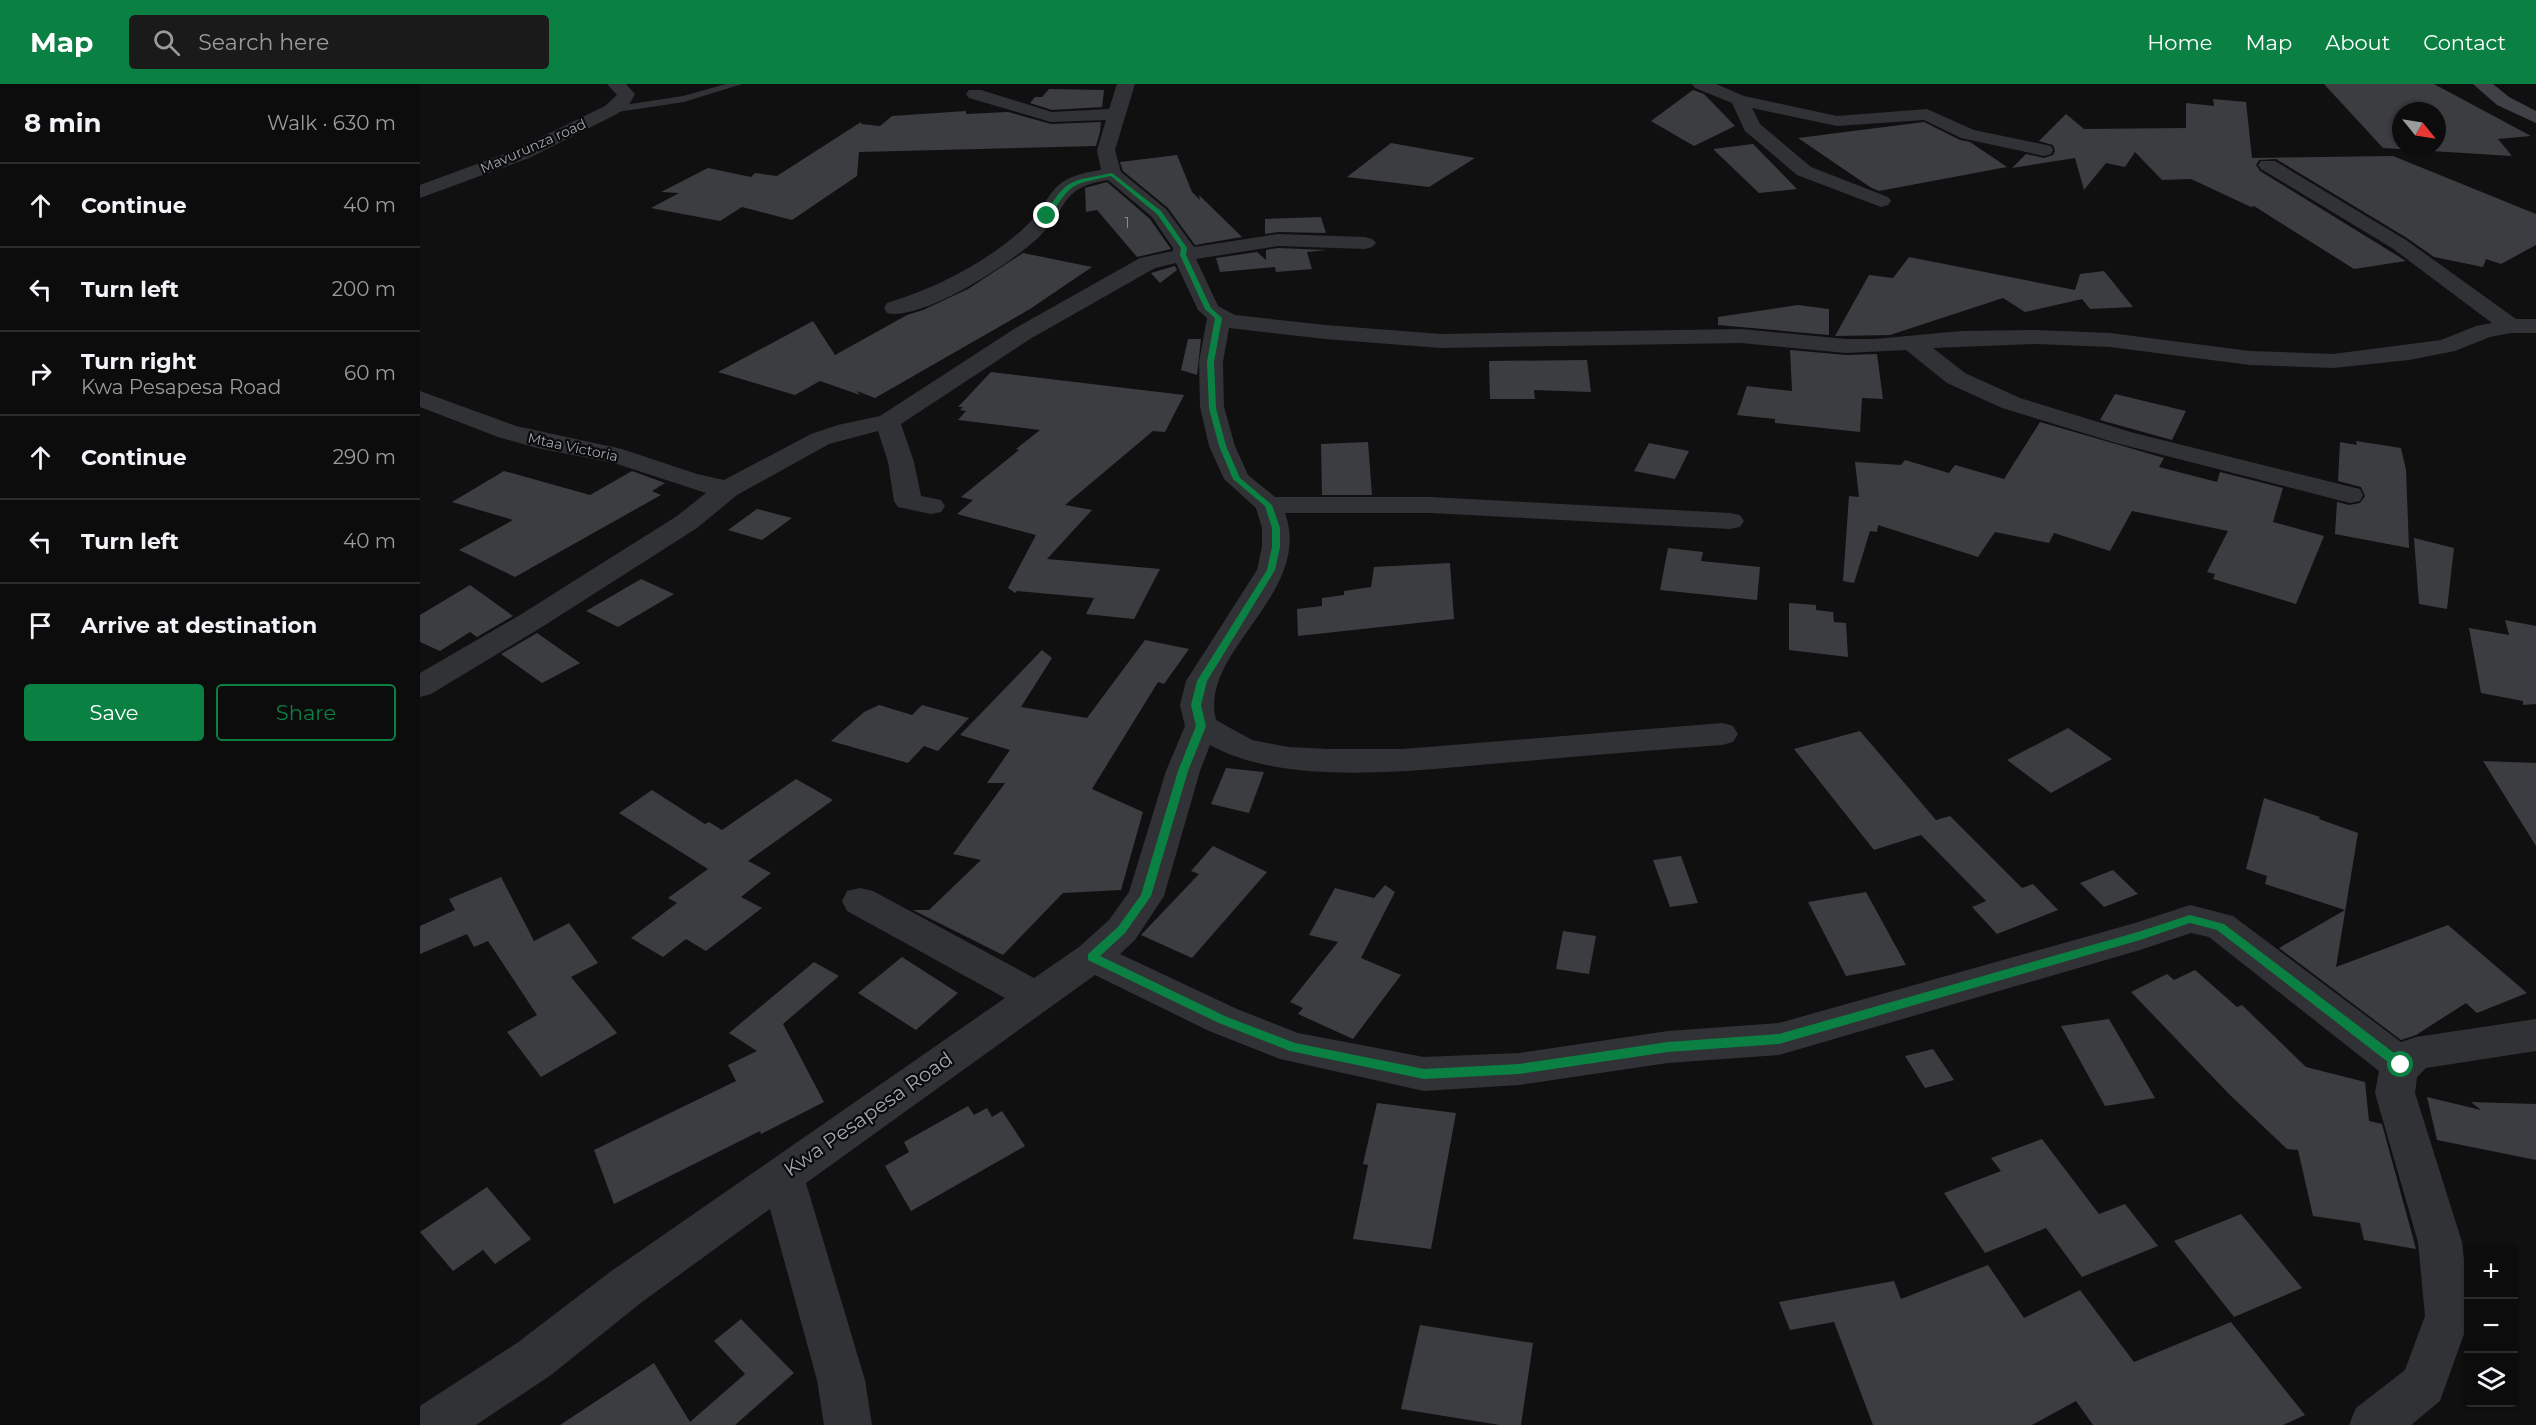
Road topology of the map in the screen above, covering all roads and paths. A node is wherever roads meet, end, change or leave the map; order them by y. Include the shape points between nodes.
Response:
1 (616, 84) edge
2 (737, 84) edge
3 (1126, 84) edge
4 (1701, 84) edge
5 (2482, 84) edge
6 (975, 94) dead end
7 (1739, 100) junction
8 (611, 110) junction
9 (1117, 114) junction
10 (2536, 118) edge
11 (2044, 150) dead end
12 (2268, 165) dead end
13 (1112, 174) junction
14 (420, 192) edge
15 (1881, 201) dead end
16 (1365, 243) dead end
17 (1183, 255) junction
18 (895, 308) dead end
19 (1219, 318) junction
20 (2511, 326) junction
21 (2536, 326) edge
22 (1912, 343) junction
23 (420, 398) edge
24 (888, 422) junction
25 (728, 489) junction
26 (2350, 495) dead end
27 (1268, 505) junction
28 (931, 506) dead end
29 (1730, 521) dead end
30 (420, 687) edge
31 (1201, 726) junction
32 (1722, 734) dead end
33 (860, 901) dead end
34 (1092, 957) junction
35 (1036, 996) junction
36 (2536, 1035) edge
37 (2401, 1065) junction
38 (782, 1175) junction
39 (434, 1425) edge
40 (848, 1425) edge
41 (2373, 1425) edge

1 - 8 street via 626,94
2 - 8 lane via 684,99
3 - 9 street
4 - 7 street
5 - 10 street via 2503,101
6 - 9 street via 1052,117
7 - 11 street via 1837,122 1927,114 1968,134
7 - 15 street via 1752,127 1804,171
8 - 14 street, Mavurunza road via 522,154
9 - 13 street via 1106,150
12 - 20 street via 2399,244
13 - 17 street via 1159,213 1184,248
13 - 18 street via 1072,183 1034,231 964,282 933,297
16 - 17 street via 1278,240
17 - 19 street via 1209,309
17 - 24 street via 1148,263 1069,307
19 - 22 street via 1325,332 1441,340 1741,336 1846,346
19 - 27 street via 1211,362 1212,408 1222,446 1237,479
20 - 21 street
20 - 22 street via 2428,350 2333,361 2250,358 2110,340 1960,338
22 - 26 street via 1956,378 2011,403 2125,438
23 - 25 street, Mtaa Victoria via 492,428 620,457 705,487
24 - 25 street via 820,439
24 - 28 street via 908,501
25 - 30 street via 687,522
27 - 29 street via 1430,505
27 - 31 street via 1276,528 1271,570 1202,681 1196,705
31 - 32 street via 1243,749 1288,758 1328,760 1403,760
31 - 34 street, Kwa Pesapesa Road via 1183,771 1146,896 1122,930
33 - 35 street
34 - 35 street, Kwa Pesapesa Road
34 - 37 street via 1223,1020 1294,1048 1424,1074 1519,1069 1668,1047 1779,1039 2190,919 2220,927
35 - 38 street, Kwa Pesapesa Road
36 - 37 street via 2416,1053
37 - 41 street via 2395,1078 2395,1093 2440,1242 2448,1316 2423,1384
38 - 39 street, Kwa Pesapesa Road via 626,1287 534,1359
38 - 40 street via 841,1380

